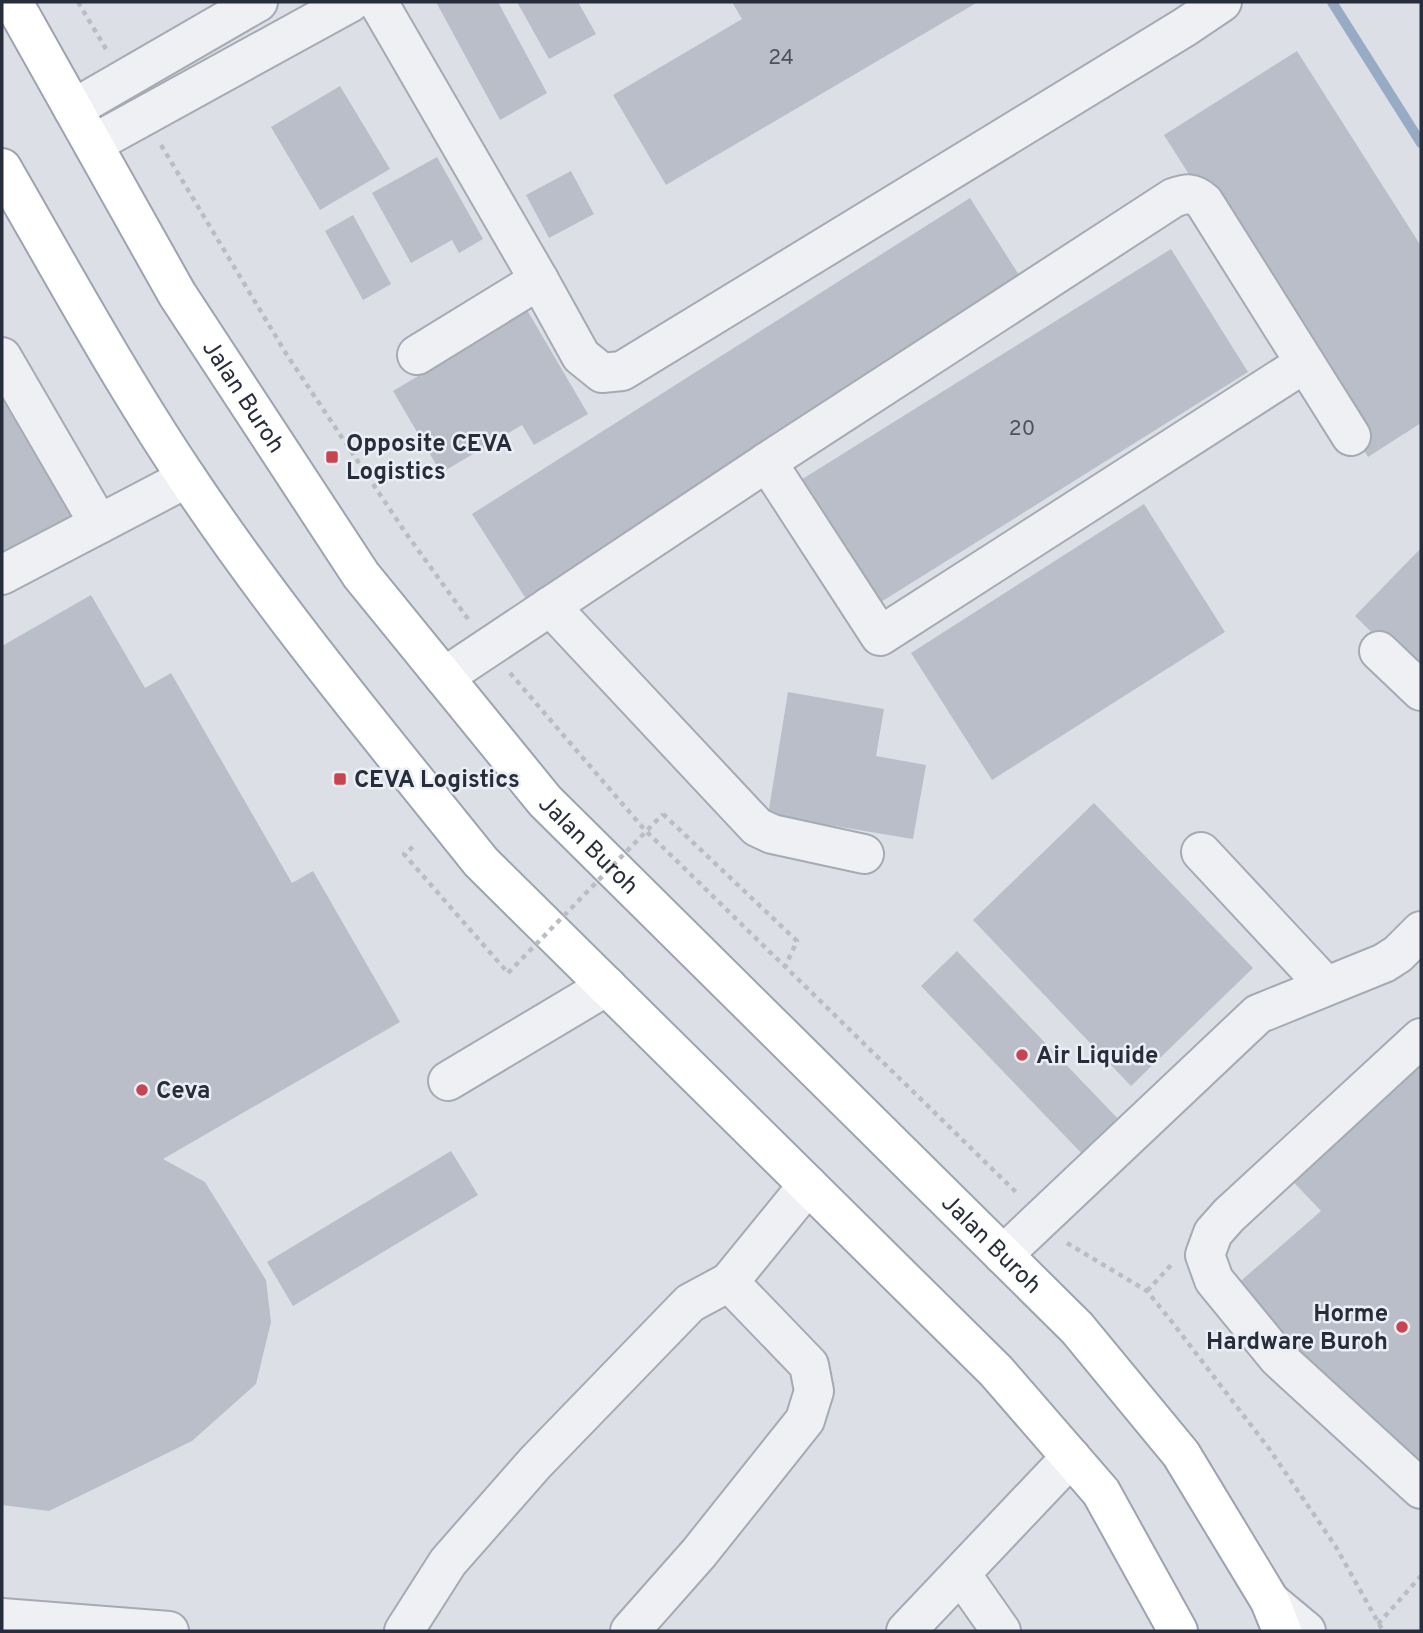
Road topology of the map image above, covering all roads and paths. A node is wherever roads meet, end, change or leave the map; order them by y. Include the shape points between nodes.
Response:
1 (13, 2) edge
2 (78, 2) edge
3 (258, 2) edge
4 (351, 2) edge
5 (378, 2) edge
6 (1222, 2) edge
7 (123, 80) junction
8 (73, 109) junction
9 (144, 116) junction
10 (93, 144) junction
11 (2, 168) edge
12 (539, 280) junction
13 (417, 355) dead end
14 (2, 357) edge
15 (1305, 363) junction
16 (1350, 436) dead end
17 (767, 462) junction
18 (187, 478) junction
19 (99, 524) junction
20 (2, 575) edge
21 (550, 606) junction
22 (489, 648) junction
23 (1380, 651) dead end
24 (444, 677) junction
25 (1421, 691) edge
26 (413, 847) dead end
27 (1201, 852) dead end
28 (864, 854) dead end
29 (1421, 931) edge
30 (785, 967) junction
31 (607, 986) junction
32 (1326, 986) junction
33 (1421, 1038) edge
34 (447, 1081) dead end
35 (808, 1185) junction
36 (1043, 1219) junction
37 (1003, 1255) junction
38 (1172, 1264) dead end
39 (729, 1282) junction
40 (1147, 1291) junction
41 (1071, 1457) junction
42 (1421, 1489) edge
43 (961, 1574) junction
44 (1421, 1576) edge
45 (1276, 1616) edge
46 (2, 1618) edge
47 (1378, 1624) junction
48 (169, 1631) edge
49 (404, 1631) edge
50 (630, 1631) edge
51 (906, 1631) edge
52 (1001, 1631) edge
53 (1178, 1631) edge
54 (1306, 1631) edge
55 (1383, 1631) edge

1 - 8 main road, Jalan Buroh
2 - 7 path
3 - 7 street
4 - 9 street
5 - 12 street
6 - 12 street via 622,371 602,373 581,356
7 - 8 street
8 - 10 main road, Jalan Buroh
9 - 10 street
9 - 22 path via 287,355
10 - 24 main road, Jalan Buroh via 177,294 360,575
11 - 18 main road
12 - 13 street
14 - 19 street
15 - 16 street
15 - 17 street via 1204,202 1185,193
15 - 17 street via 880,636
17 - 21 street
18 - 19 street
18 - 31 main road via 293,628 481,862
19 - 20 street
21 - 22 street
21 - 28 street via 757,827
22 - 24 street
22 - 30 path via 644,829
23 - 25 street
24 - 37 main road, Jalan Buroh via 545,801
26 - 30 path, bridge via 404,854 508,974 663,814 797,941
27 - 32 street
29 - 32 street via 1384,964
30 - 36 path
31 - 34 street
31 - 35 main road
32 - 36 street via 1258,1014
33 - 42 street via 1229,1215 1213,1233 1205,1255 1214,1280 1278,1358
35 - 39 street
35 - 41 main road via 996,1371
36 - 37 street
36 - 40 path via 1066,1243
37 - 45 main road, Jalan Buroh via 1077,1328 1181,1454
38 - 40 path
39 - 49 street via 690,1303 535,1463 448,1562
39 - 50 street via 809,1365 814,1391 805,1420
40 - 47 path via 1336,1546
41 - 43 street
41 - 53 main road via 1101,1492
43 - 51 street
43 - 52 street
44 - 47 path
45 - 54 street, Jalan Buroh
46 - 48 street
47 - 55 path

